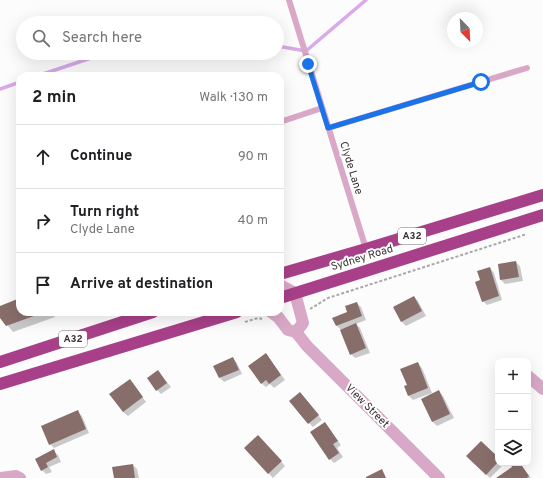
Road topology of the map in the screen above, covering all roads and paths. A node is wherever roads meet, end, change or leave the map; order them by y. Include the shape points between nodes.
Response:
1 (289, 0) edge
2 (527, 68) dead end
3 (322, 108) junction
4 (284, 121) edge
5 (328, 128) junction
6 (543, 195) edge
7 (543, 215) edge
8 (530, 233) dead end
9 (366, 249) junction
10 (284, 273) edge
11 (284, 287) edge
12 (295, 293) junction
13 (284, 297) edge
14 (314, 307) dead end
15 (141, 316) edge
16 (223, 316) edge
17 (277, 316) edge
18 (296, 332) junction
19 (0, 362) edge
20 (531, 379) edge
21 (0, 384) edge
22 (543, 389) edge
23 (0, 478) edge
24 (20, 478) edge
25 (440, 478) edge

1 - 3 lane, Clyde Lane
2 - 5 lane
3 - 4 lane
3 - 5 lane, Clyde Lane
5 - 9 lane, Clyde Lane
6 - 9 highway, Sydney Road / A32
7 - 12 highway, Sydney Road / A32
8 - 14 path via 328,298
9 - 10 highway, Sydney Road / A32
11 - 12 street
12 - 13 highway, Sydney Road / A32
12 - 18 street via 303,323
15 - 19 highway, A32
16 - 21 highway, A32
17 - 18 street, View Street via 288,330
18 - 25 street, View Street
20 - 22 street
23 - 24 street

